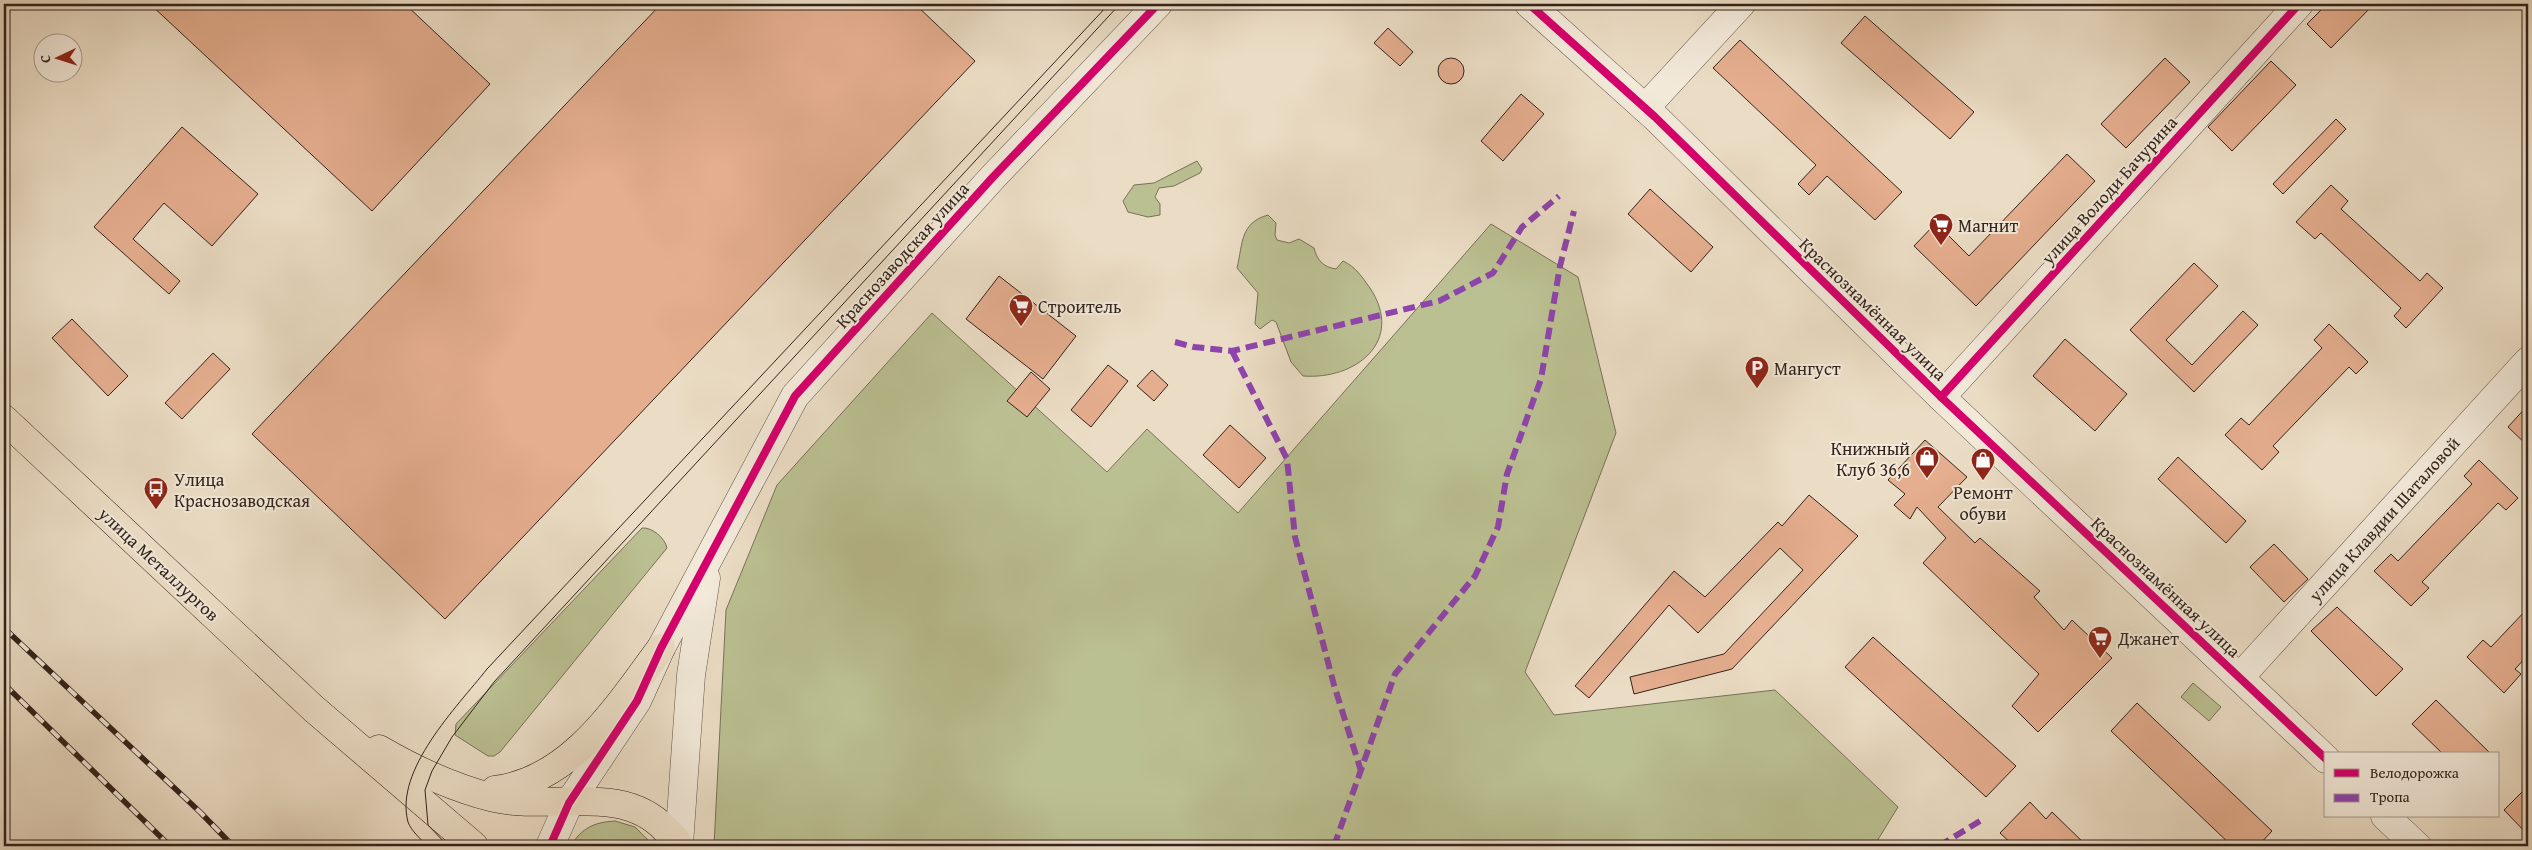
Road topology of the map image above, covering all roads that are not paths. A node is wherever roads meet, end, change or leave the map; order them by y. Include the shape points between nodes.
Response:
1 (1158, 4) edge
2 (1529, 4) edge
3 (1741, 4) edge
4 (2299, 4) edge
5 (1645, 108) junction
6 (2528, 361) edge
7 (1941, 397) junction
8 (4, 419) edge
9 (709, 557) junction
10 (661, 648) junction
11 (2240, 677) junction
12 (314, 709) junction
13 (2324, 757) edge
14 (478, 793) junction
15 (569, 803) junction
16 (2387, 818) edge
17 (680, 845) edge
18 (474, 846) edge
19 (550, 846) edge
20 (2417, 846) edge

1 - 9 street, Краснозаводская улица via 993,177 794,396
2 - 5 street, Краснознамённая улица
3 - 5 street
4 - 7 street, улица Володи Бачурина
5 - 7 street, Краснознамённая улица
6 - 11 street, улица Клавдии Шаталовой
7 - 11 street, Краснознамённая улица
8 - 12 main road, улица Металлургов
9 - 10 street, Краснозаводская улица
9 - 17 street via 691,675
10 - 14 main road via 599,728 559,765 514,788
10 - 15 street, Краснозаводская улица via 637,700
11 - 13 street, Краснознамённая улица
12 - 14 main road via 415,770
12 - 18 main road
14 - 15 main road via 496,798
15 - 17 main road via 615,802 641,809
15 - 19 street, Краснозаводская улица
16 - 20 street

